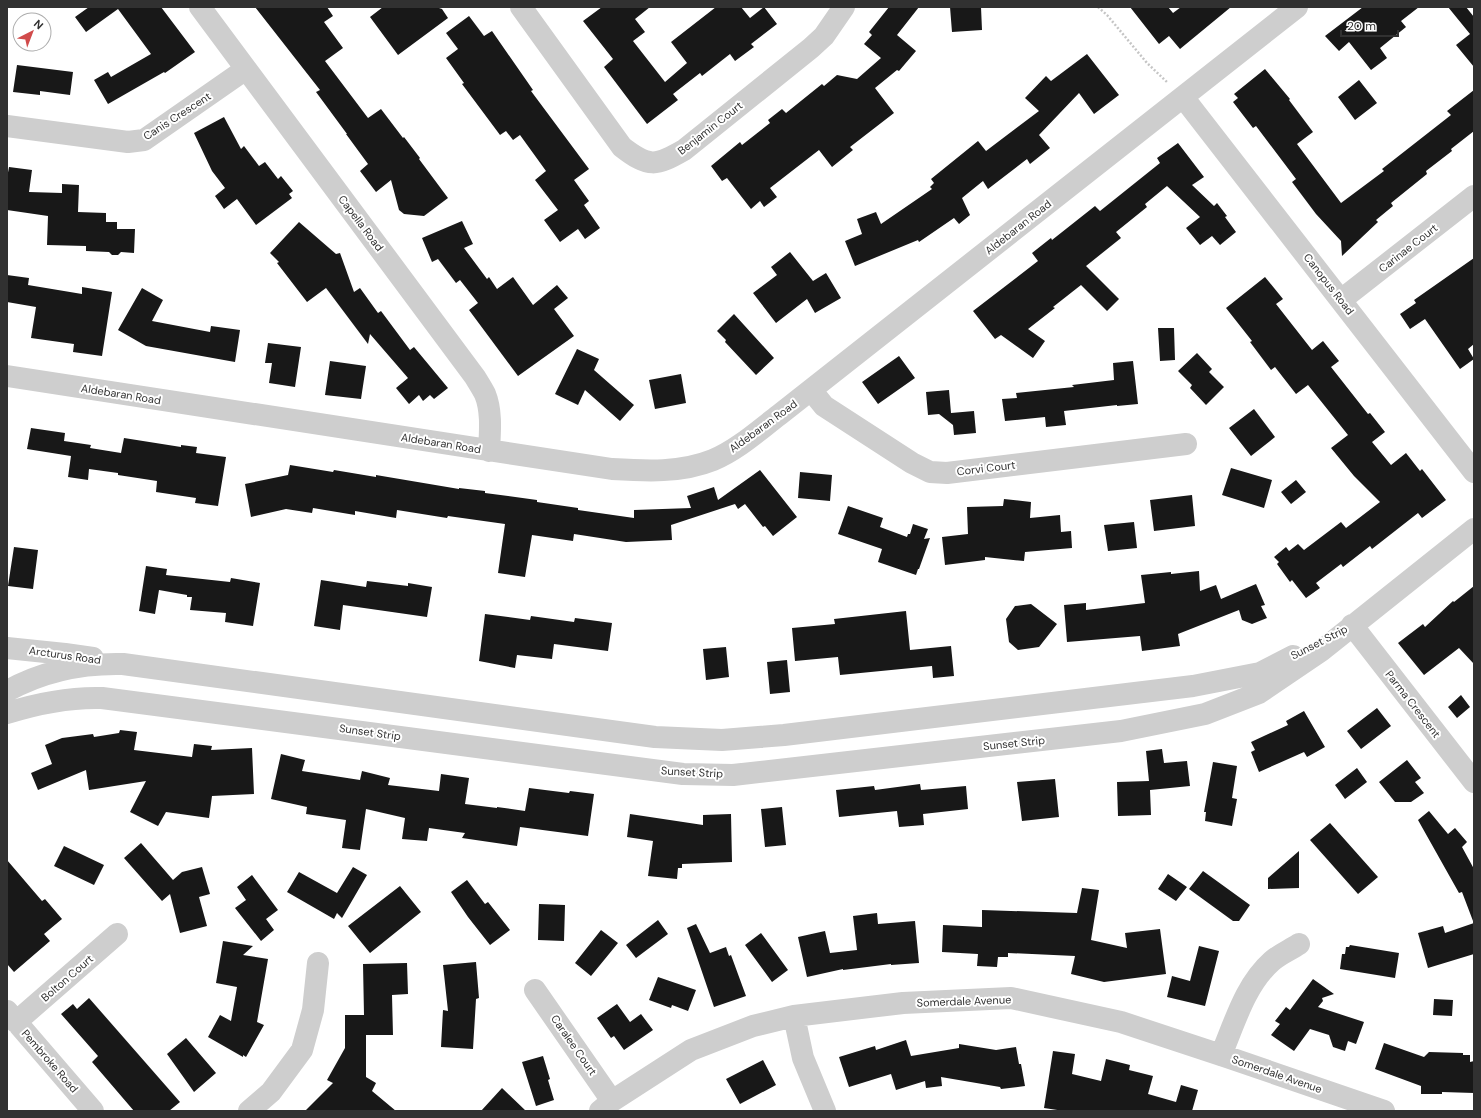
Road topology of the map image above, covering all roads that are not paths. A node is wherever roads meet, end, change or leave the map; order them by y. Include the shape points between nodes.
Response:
1 (200, 7) edge
2 (520, 7) edge
3 (844, 7) edge
4 (1297, 7) edge
5 (246, 69) junction
6 (1183, 97) junction
7 (7, 126) edge
8 (1474, 196) edge
9 (1341, 300) junction
10 (7, 376) edge
11 (811, 390) junction
12 (1186, 444) dead end
13 (489, 451) junction
14 (1474, 472) edge
15 (1474, 529) edge
16 (1352, 625) junction
17 (7, 648) edge
18 (123, 664) junction
19 (7, 691) edge
20 (7, 713) edge
21 (1474, 782) edge
22 (117, 934) dead end
23 (1299, 944) dead end
24 (318, 963) dead end
25 (535, 990) dead end
26 (794, 1016) junction
27 (12, 1017) edge
28 (1221, 1055) junction
29 (606, 1106) edge
30 (1378, 1110) edge
31 (93, 1111) edge
32 (249, 1111) edge
33 (825, 1111) edge

1 - 5 street, Capella Road
2 - 3 street, Benjamin Court via 622,147 648,163 661,162 684,150 811,48 824,36
4 - 6 street, Aldebaran Road
5 - 7 street, Canis Crescent via 144,140 128,142
5 - 13 street, Capella Road via 475,377 485,395 489,411
6 - 9 street, Canopus Road
6 - 11 street, Aldebaran Road
8 - 9 street, Carinae Court
9 - 14 street, Canopus Road
10 - 13 street, Aldebaran Road
11 - 12 street, Corvi Court via 824,406 930,472 947,473
11 - 13 street, Aldebaran Road via 741,444 712,460 683,468 653,472 612,470
15 - 16 street, Sunset Strip
16 - 18 street, Sunset Strip via 1260,673 1193,686 784,735 722,740 655,737
16 - 20 street, Sunset Strip via 1321,651 1259,693 1205,714 1121,731 733,775 683,774 102,698 50,701
16 - 21 street, Parma Crescent
17 - 18 street, Arcturus Road
18 - 19 street, Sunset Strip via 74,667
22 - 27 street, Bolton Court
23 - 28 street via 1274,960 1258,975 1246,994
24 - 32 street via 313,1010 302,1050 271,1092
25 - 29 street, Caralee Court
26 - 28 street, Somerdale Avenue via 903,1003 1011,998 1121,1022
26 - 29 street, Somerdale Avenue via 753,1026 691,1050
26 - 33 street via 803,1058
27 - 31 street, Pembroke Road
28 - 30 street, Somerdale Avenue

